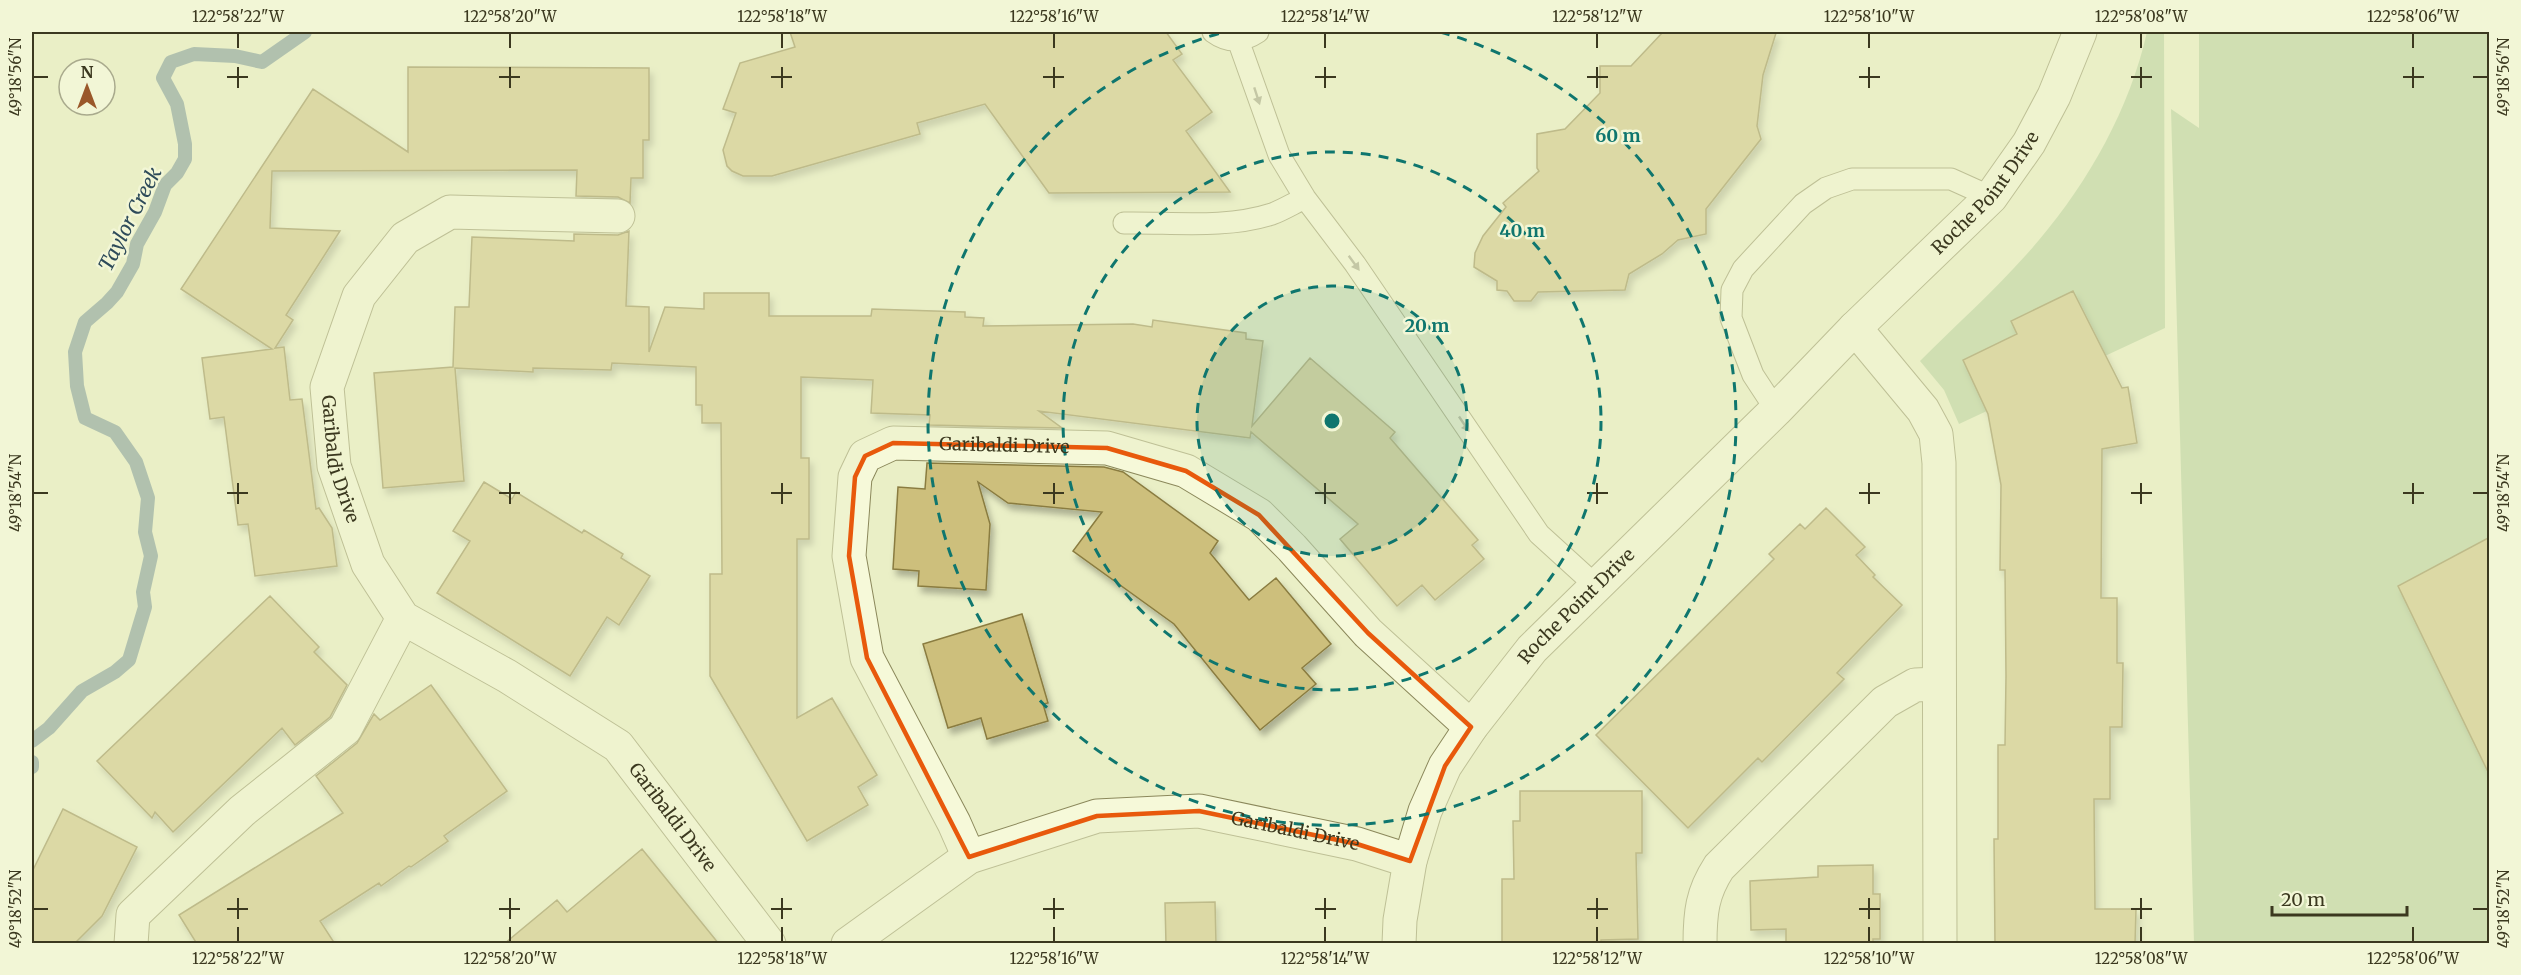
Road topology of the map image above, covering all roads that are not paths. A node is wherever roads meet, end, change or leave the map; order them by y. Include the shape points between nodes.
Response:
1 (1213, 32) edge
2 (1258, 32) edge
3 (2079, 32) edge
4 (1238, 40) junction
5 (1991, 197) junction
6 (1305, 198) junction
7 (618, 216) dead end
8 (1124, 223) dead end
9 (1855, 328) junction
10 (1776, 410) junction
11 (1595, 585) junction
12 (403, 618) junction
13 (1939, 684) junction
14 (1471, 727) junction
15 (969, 857) junction
16 (1410, 861) junction
17 (131, 944) edge
18 (769, 944) edge
19 (848, 944) edge
20 (1399, 944) edge
21 (1700, 944) edge
22 (1940, 944) edge

1 - 4 lane
2 - 4 lane
3 - 5 street, Roche Point Drive via 2055,96 2029,143
4 -> 6 lane via 1279,155
5 - 9 street, Roche Point Drive
5 - 10 lane via 1951,179 1852,179 1826,188 1803,204 1743,269 1732,290 1731,318 1753,375
6 - 8 lane via 1272,214 1228,222
6 -> 11 lane via 1539,534
7 - 12 street, Garibaldi Drive via 450,212 405,238 359,296 327,387 334,466 368,564
9 - 10 street, Roche Point Drive
9 - 13 street via 1908,390 1936,434
10 - 11 street, Roche Point Drive
11 - 14 street, Roche Point Drive via 1532,649
12 - 17 street via 345,729 242,810 133,915
12 - 18 street, Garibaldi Drive via 507,676 618,746
13 - 21 street via 1914,685 1885,702 1719,867 1703,900
13 - 22 street
14 - 15 street, Garibaldi Drive via 1368,633 1259,515 1186,471 1107,448 892,443 865,456 855,477 849,556 867,658
14 - 16 street, Roche Point Drive via 1445,766 1425,811
15 - 16 street, Garibaldi Drive via 1097,816 1199,810 1346,842
15 - 19 street, Garibaldi Drive
16 - 20 street, Roche Point Drive

